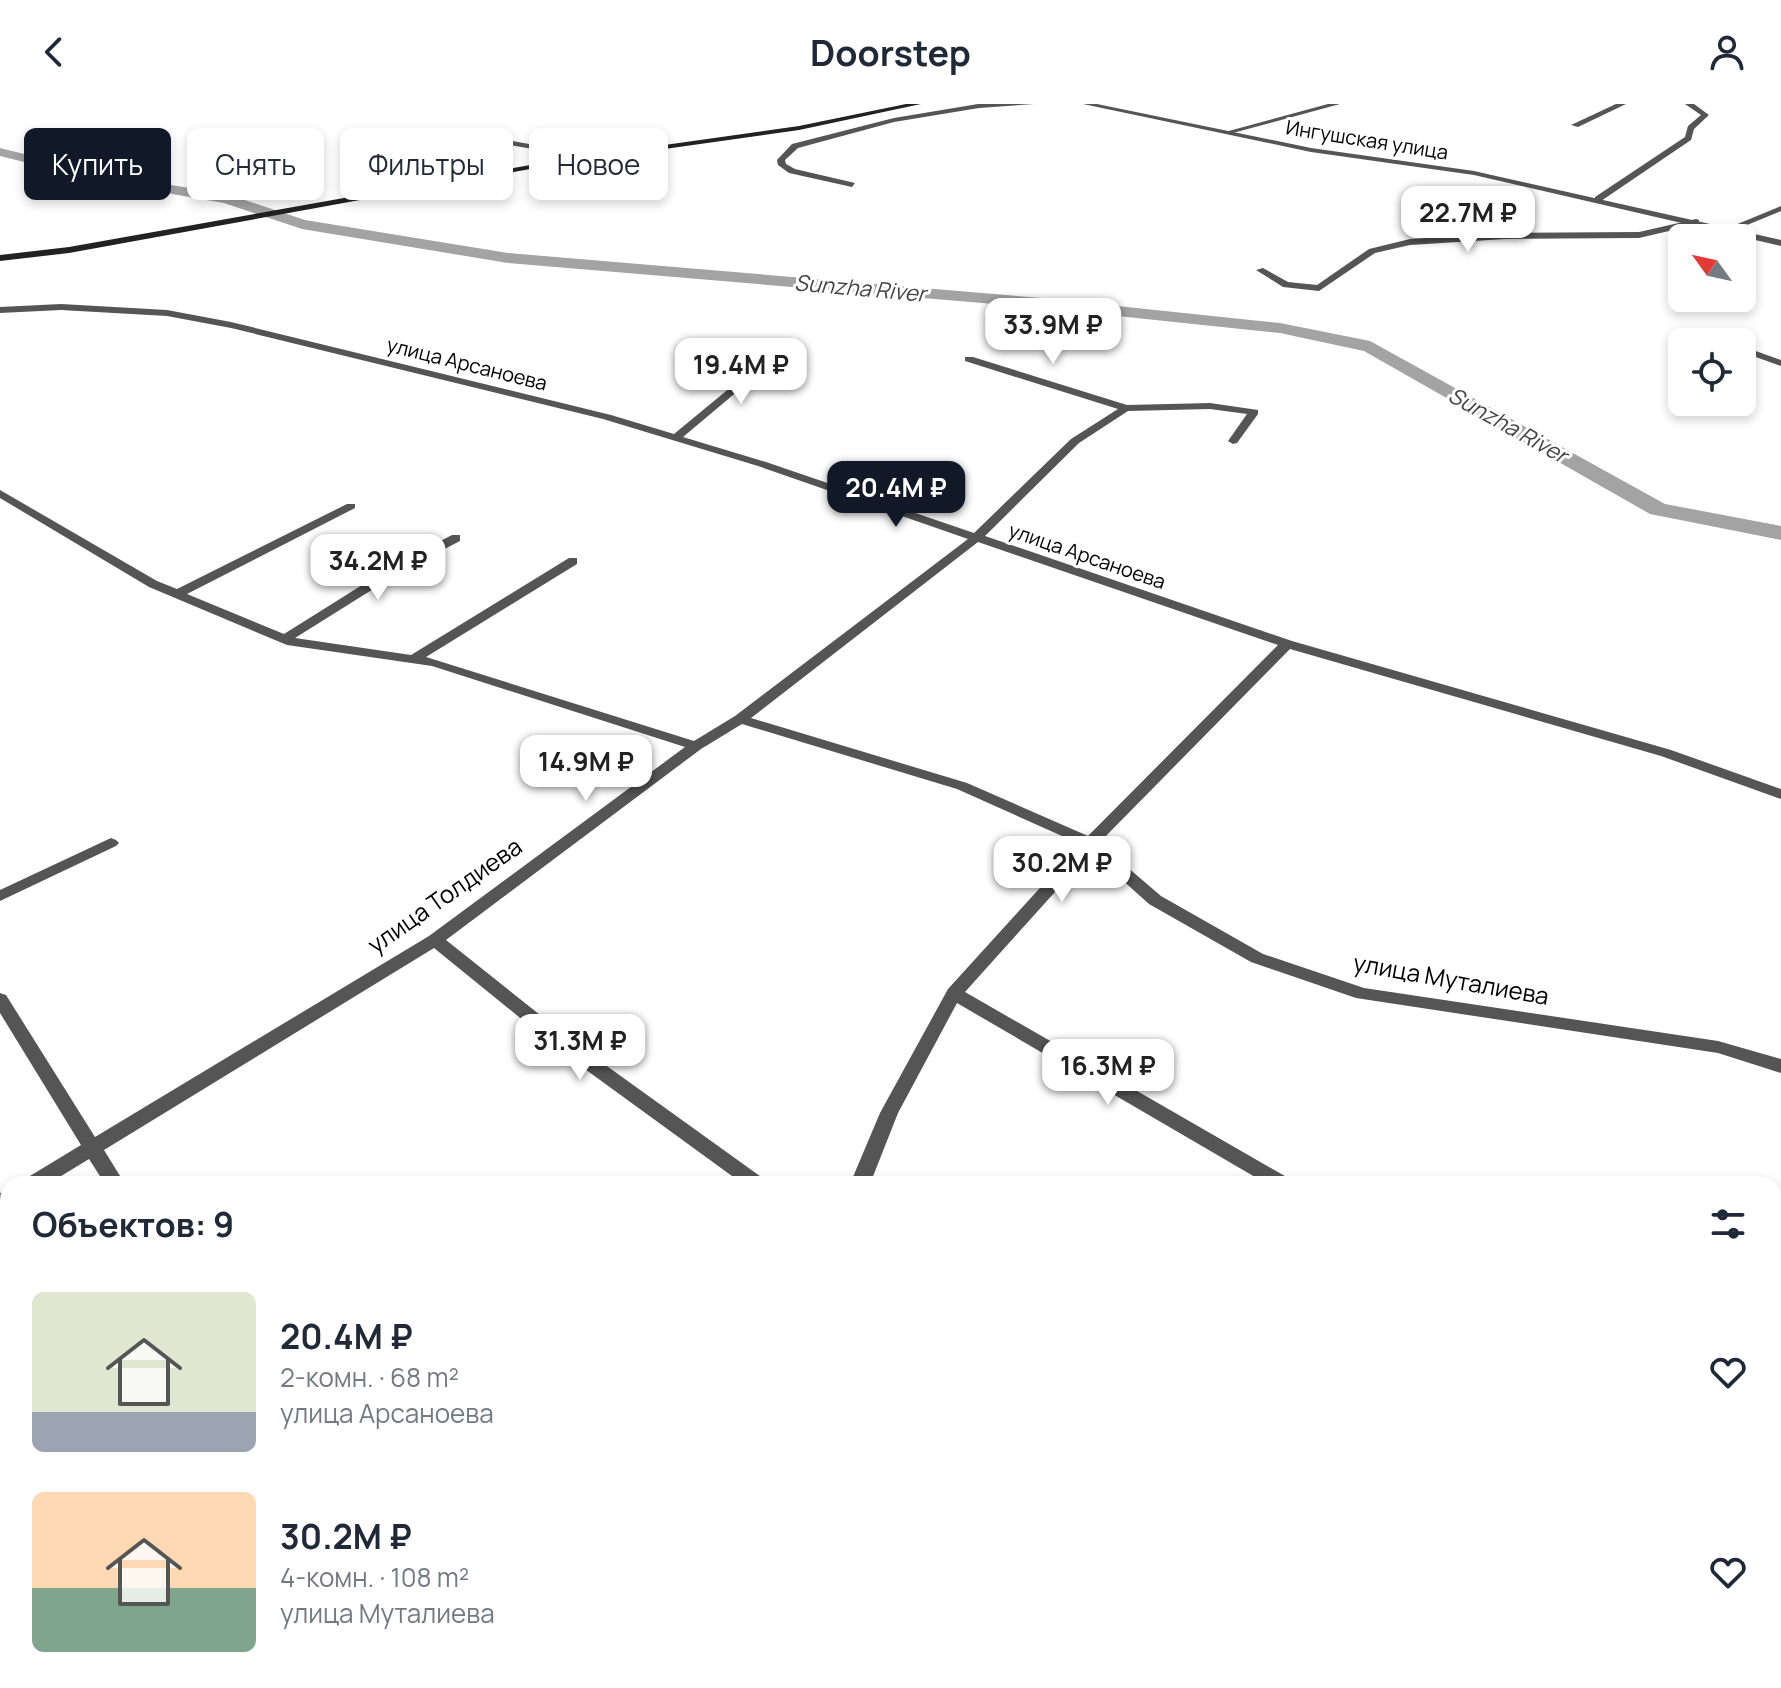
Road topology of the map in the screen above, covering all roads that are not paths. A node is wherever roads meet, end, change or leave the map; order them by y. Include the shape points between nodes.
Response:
1 (917, 104) edge
2 (1030, 104) edge
3 (1087, 104) edge
4 (1336, 104) edge
5 (1622, 104) edge
6 (1689, 104) edge
7 (1575, 125) dead end
8 (1229, 132) junction
9 (668, 146) edge
10 (529, 168) edge
11 (852, 185) dead end
12 (1598, 199) junction
13 (1781, 208) edge
14 (1696, 222) junction
15 (1704, 224) edge
16 (1742, 224) edge
17 (1756, 237) edge
18 (1781, 243) edge
19 (0, 258) edge
20 (1260, 270) dead end
21 (0, 310) edge
22 (785, 347) dead end
23 (1756, 354) edge
24 (969, 359) dead end
25 (1781, 363) edge
26 (1126, 408) junction
27 (675, 438) junction
28 (1233, 441) dead end
29 (0, 493) edge
30 (351, 506) dead end
31 (456, 538) dead end
32 (976, 538) junction
33 (573, 561) dead end
34 (177, 594) junction
35 (285, 639) junction
36 (1287, 644) junction
37 (413, 659) junction
38 (740, 719) junction
39 (696, 746) junction
40 (1781, 794) edge
41 (111, 843) dead end
42 (1090, 843) junction
43 (0, 896) edge
44 (435, 940) junction
45 (954, 993) junction
46 (1, 999) edge
47 (1781, 1066) edge
48 (94, 1148) junction
49 (46, 1176) edge
50 (110, 1176) edge
51 (746, 1176) edge
52 (863, 1176) edge
53 (1269, 1176) edge

1 - 9 main road
2 - 11 street via 894,120 795,146 781,160 792,171
3 - 8 street, Ингушская улица
4 - 8 street
5 - 7 street
6 - 12 street via 1705,115 1688,138
8 - 12 street, Ингушская улица
10 - 19 main road
12 - 14 street, Ингушская улица
13 - 16 street
14 - 15 street, Ингушская улица
14 - 20 street via 1639,235 1410,242 1372,251 1319,288 1286,285
17 - 18 street, Ингушская улица
21 - 27 street, улица Арсаноева via 61,307 206,320
22 - 27 street
23 - 25 street
24 - 26 street
26 - 28 street via 1210,406 1254,412
26 - 32 street, улица Толдиева via 1075,441
27 - 32 street, улица Арсаноева
29 - 34 street
30 - 34 street
31 - 35 street
32 - 36 street, улица Арсаноева
32 - 38 street, улица Толдиева
33 - 37 street
34 - 35 street
35 - 37 street
36 - 40 street, улица Арсаноева via 1666,753
36 - 42 street
37 - 39 street
38 - 39 street, улица Толдиева
38 - 42 street, улица Муталиева via 962,786
39 - 44 street, улица Толдиева
41 - 43 street
42 - 45 street
42 - 47 street, улица Муталиева via 1155,900 1257,958 1362,994 1718,1047
44 - 48 street, улица Толдиева
44 - 51 street via 573,1051
45 - 52 street via 889,1113
45 - 53 street
46 - 48 street
48 - 49 street, улица Толдиева
48 - 50 street

